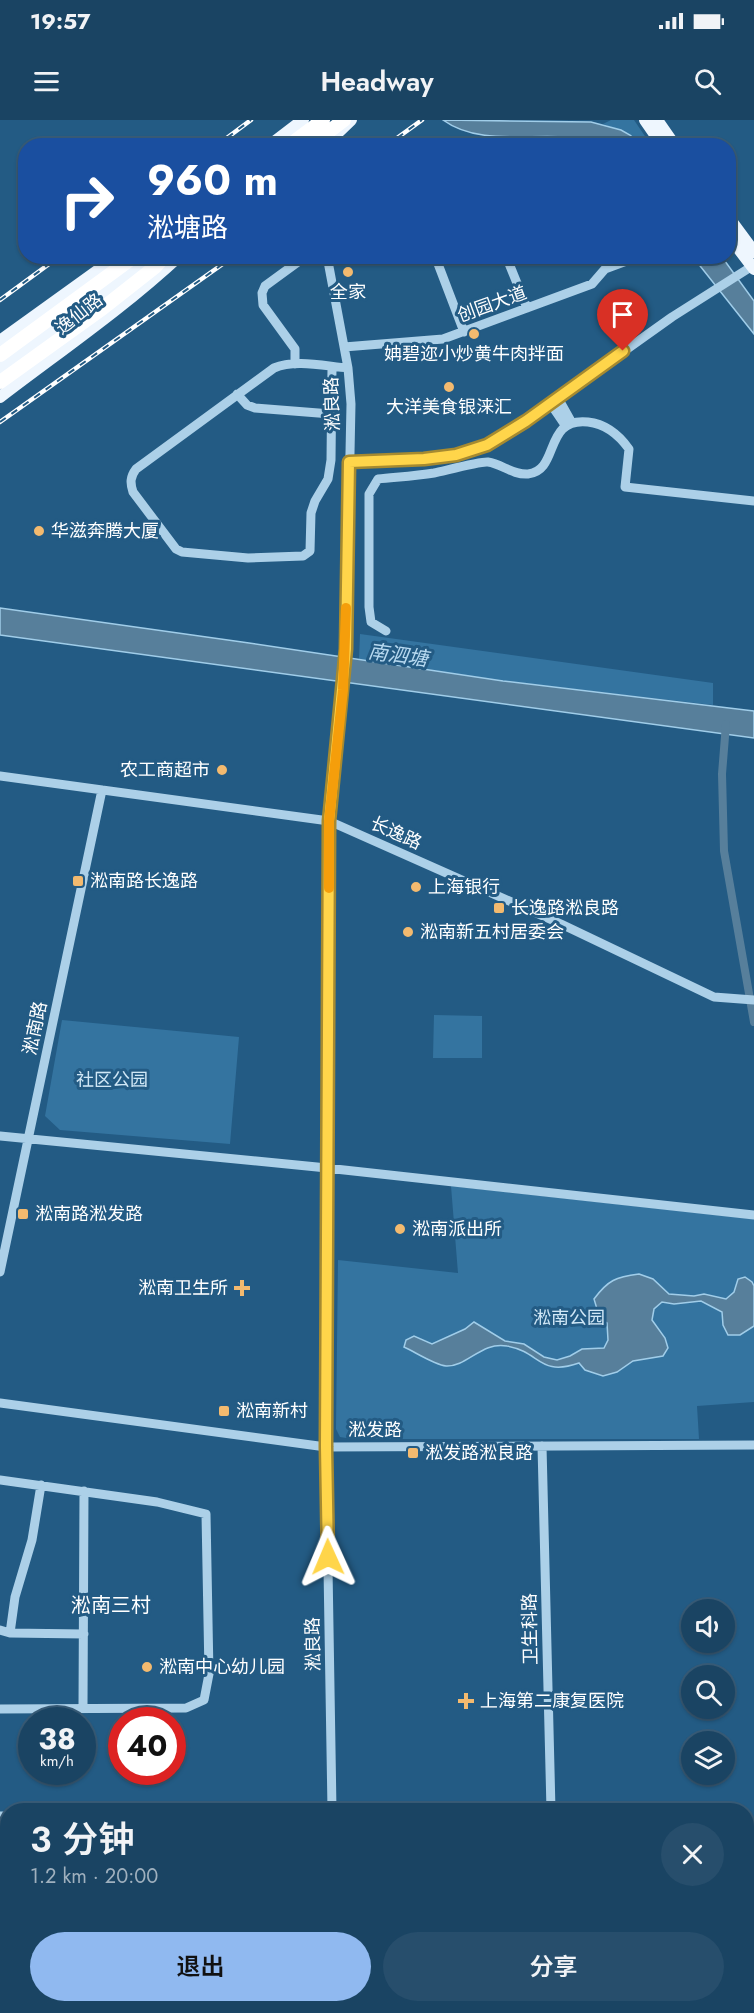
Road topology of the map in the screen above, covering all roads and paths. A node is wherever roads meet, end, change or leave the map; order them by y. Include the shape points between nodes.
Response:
1 (303, 120) edge
2 (323, 120) edge
3 (345, 120) edge
4 (351, 120) edge
5 (645, 120) edge
6 (657, 120) edge
7 (279, 138) edge
8 (299, 138) edge
9 (320, 138) edge
10 (332, 138) edge
11 (657, 138) edge
12 (669, 138) edge
13 (736, 228) edge
14 (736, 246) edge
15 (754, 252) edge
16 (107, 264) edge
17 (124, 264) edge
18 (146, 264) edge
19 (158, 264) edge
20 (168, 264) edge
21 (295, 264) edge
22 (328, 264) edge
23 (438, 264) edge
24 (512, 264) edge
25 (618, 264) edge
26 (751, 268) edge
27 (527, 308) junction
28 (464, 332) junction
29 (0, 341) edge
30 (344, 347) junction
31 (0, 355) edge
32 (295, 364) junction
33 (332, 367) junction
34 (348, 368) junction
35 (0, 371) edge
36 (0, 382) edge
37 (237, 394) junction
38 (0, 397) edge
39 (554, 401) junction
40 (331, 414) junction
41 (569, 424) junction
42 (349, 462) junction
43 (754, 501) edge
44 (386, 632) dead end
45 (0, 776) edge
46 (102, 790) junction
47 (329, 821) junction
48 (754, 1000) edge
49 (0, 1136) edge
50 (29, 1140) junction
51 (329, 1169) junction
52 (754, 1215) edge
53 (0, 1272) edge
54 (0, 1403) edge
55 (754, 1445) edge
56 (542, 1446) junction
57 (326, 1447) junction
58 (0, 1480) edge
59 (41, 1485) junction
60 (84, 1491) junction
61 (5, 1631) edge
62 (84, 1634) junction
63 (83, 1707) edge
64 (96, 1708) edge
65 (0, 1709) edge
66 (18, 1709) edge
67 (332, 1803) edge
68 (551, 1803) edge

1 - 7 main road
2 - 8 highway
3 - 9 highway
4 - 10 main road
5 - 11 main road
6 - 12 main road
13 - 15 main road
14 - 26 main road
16 - 29 main road, 逸仙路
17 - 31 highway
18 - 35 highway
19 - 36 highway via 103,309
20 - 38 main road, 逸仙路
21 - 32 street via 265,286 262,293 263,305 295,349
22 - 30 street, 淞良路
23 - 28 street
24 - 27 street
25 - 27 street, 创园大道 via 605,269 592,284
26 - 39 street via 672,317
27 - 28 street, 创园大道
28 - 30 street, 创园大道 via 443,339
30 - 34 street, 淞良路
32 - 33 street
32 - 37 street via 274,368
33 - 34 street
33 - 40 street
34 - 42 street, 淞良路
37 - 40 street via 255,408
37 - 40 street via 136,469 131,478 133,492 178,551 248,558 307,555 311,513 328,479
39 - 41 street
39 - 42 street via 487,445 456,455
41 - 43 street via 598,423 620,437 628,449 625,487
41 - 44 street via 541,468 529,474 511,472 487,462 378,479 369,494 369,607 371,622
42 - 47 street, 淞良路 via 346,649
45 - 46 street, 长逸路
46 - 47 street, 长逸路
46 - 50 street, 淞南路
47 - 48 street, 长逸路 via 714,997
47 - 51 street, 淞良路
49 - 50 street
50 - 51 street
50 - 53 street, 淞南路
51 - 52 street
51 - 57 street, 淞良路
54 - 57 street, 淞发路
55 - 56 street, 淞发路
56 - 57 street, 淞发路
56 - 68 street, 卫生科路
57 - 67 street, 淞良路
58 - 59 street
59 - 60 street
59 - 61 street via 32,1540
60 - 62 street
60 - 64 street via 206,1514 209,1674 204,1700 186,1708
61 - 62 street
62 - 63 street
65 - 66 street

